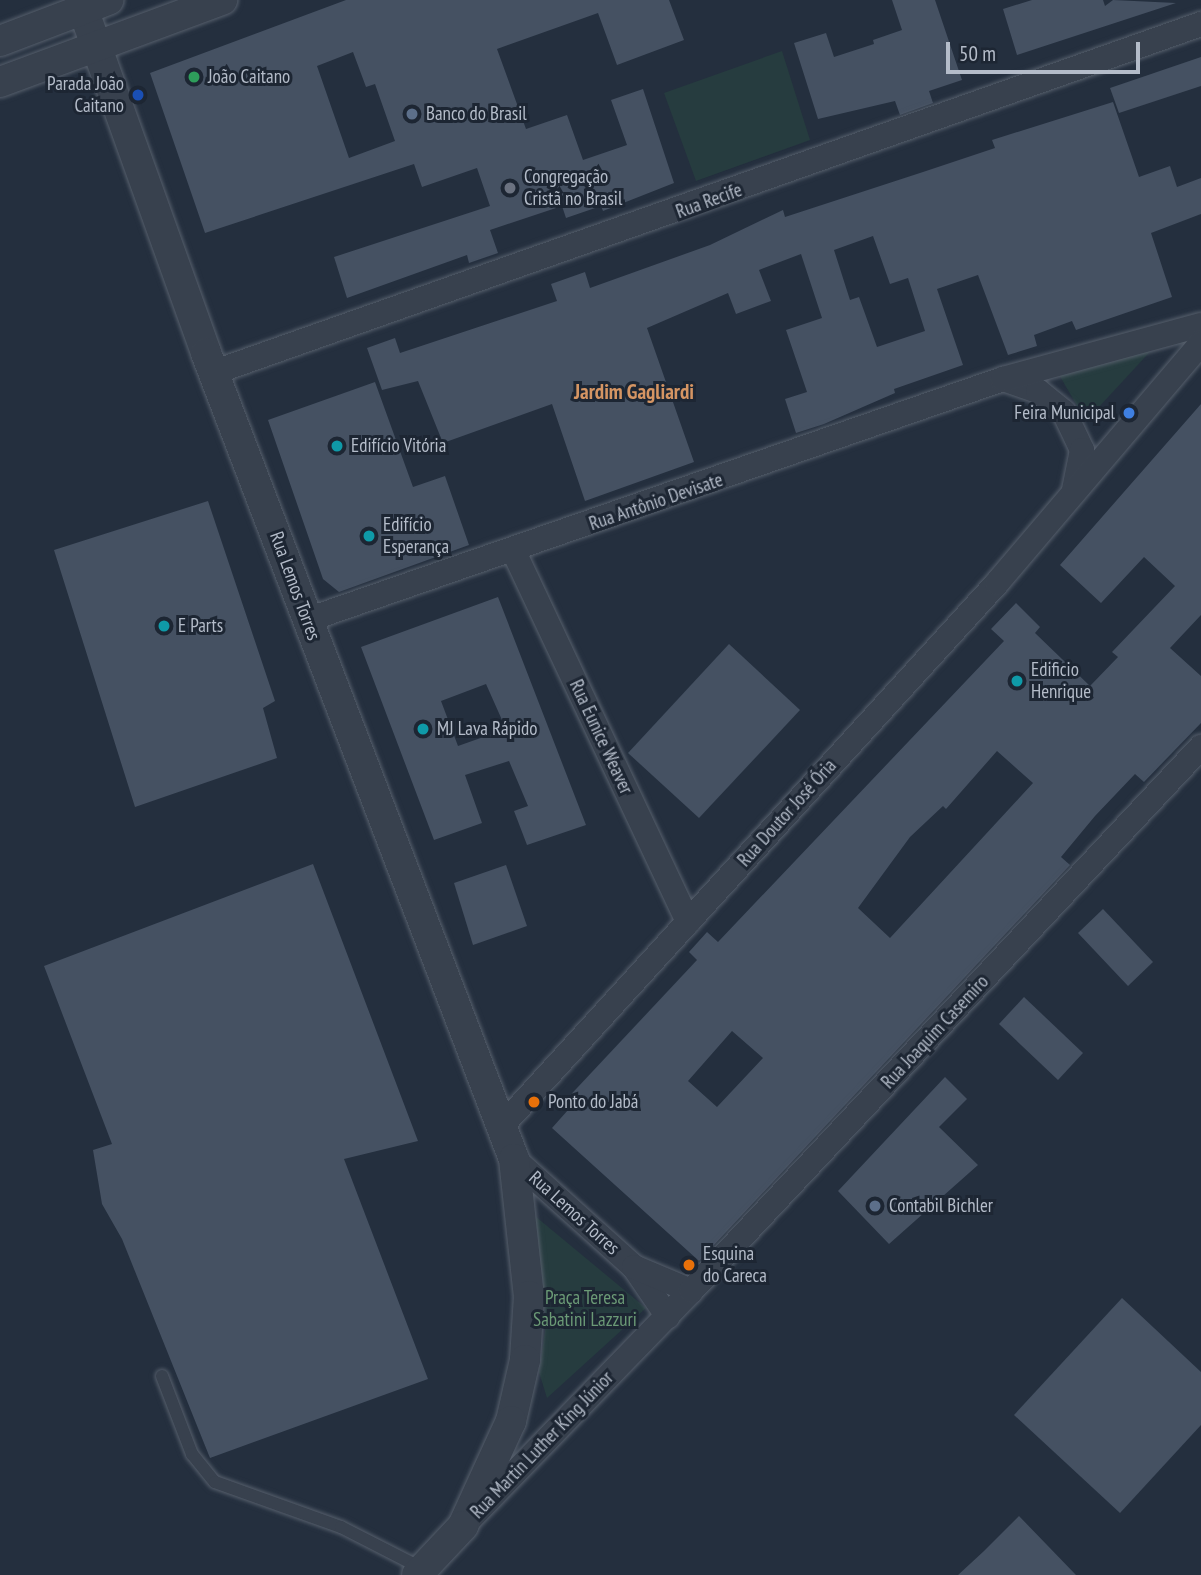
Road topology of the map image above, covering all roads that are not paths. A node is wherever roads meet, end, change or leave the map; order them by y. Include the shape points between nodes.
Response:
1 (222, 0) edge
2 (95, 5) edge
3 (1201, 24) edge
4 (0, 41) edge
5 (96, 46) junction
6 (0, 82) edge
7 (1201, 325) edge
8 (1201, 343) edge
9 (215, 372) junction
10 (1003, 379) junction
11 (1072, 497) junction
12 (514, 552) junction
13 (307, 620) junction
14 (1201, 747) edge
15 (688, 922) junction
16 (501, 1127) junction
17 (514, 1159) junction
18 (634, 1267) junction
19 (691, 1291) junction
20 (668, 1317) junction
21 (162, 1376) dead end
22 (463, 1526) junction
23 (420, 1572) edge

1 - 5 street
2 - 4 street
2 - 5 street, Rua Lemos Torres
3 - 9 street, Rua Recife
5 - 6 street
5 - 9 street, Rua Lemos Torres
7 - 10 street, Rua Antônio Devisate
8 - 11 street, Rua Doutor José Ória
9 - 13 street, Rua Lemos Torres
10 - 11 street, Rua Doutor José Ória via 1038,391 1065,412 1082,450 1082,469
10 - 12 street, Rua Antônio Devisate
11 - 15 street, Rua Doutor José Ória
12 - 13 street, Rua Antônio Devisate
12 - 15 street, Rua Eunice Weaver
13 - 16 street, Rua Lemos Torres
14 - 19 street, Rua Joaquim Casemiro
15 - 16 street, Rua Doutor José Ória
16 - 17 street, Rua Lemos Torres
17 - 18 street, Rua Lemos Torres
17 - 22 street, Rua Lemos Torres via 529,1296 525,1360 511,1421
18 - 19 street, Rua Lemos Torres
18 - 20 street, Rua Lemos Torres
19 - 20 street, Rua Joaquim Casemiro
20 - 22 street, Rua Martin Luther King Júnior
21 - 23 lane via 192,1454 215,1482 341,1527
22 - 23 street, Rua Martin Luther King Júnior

